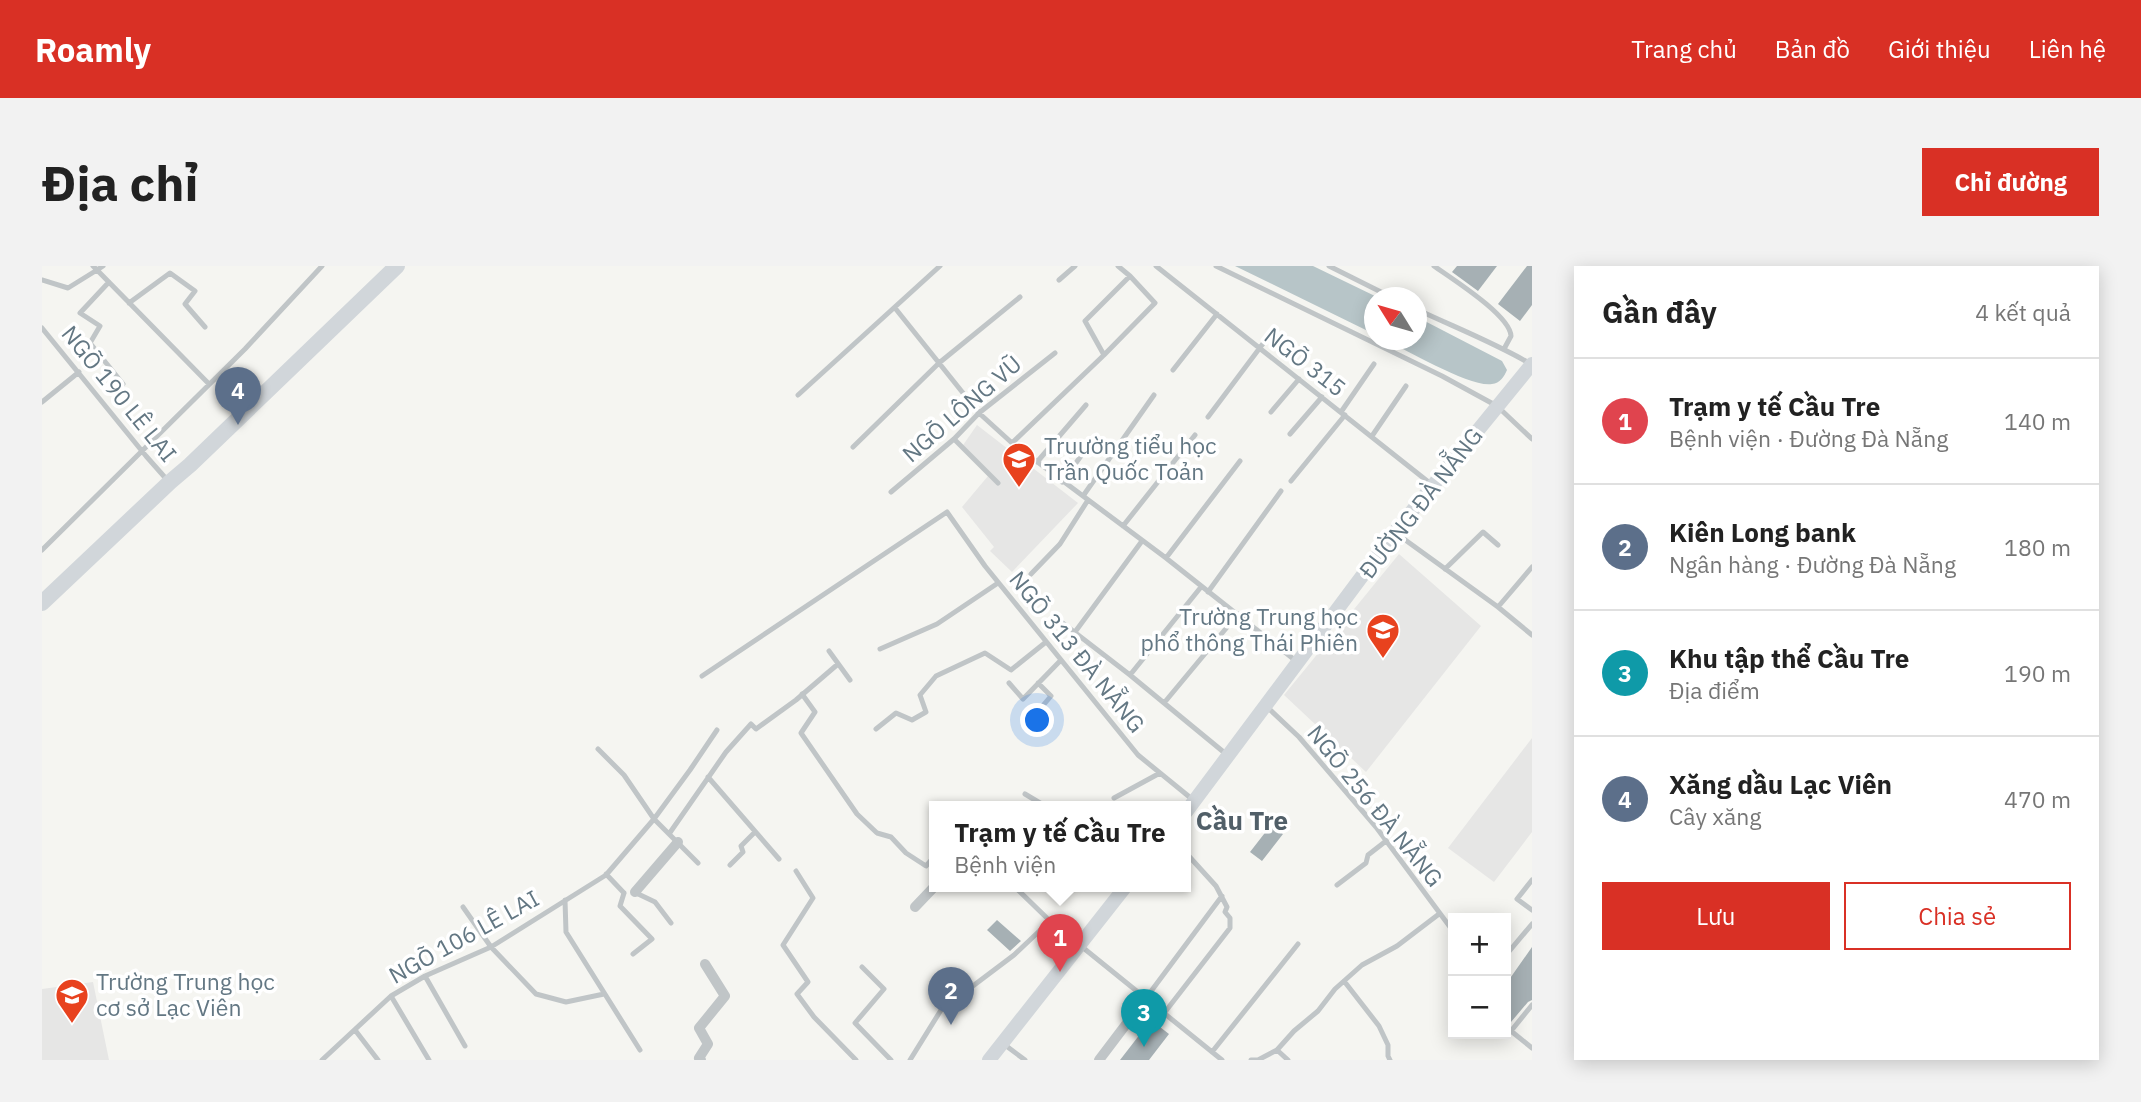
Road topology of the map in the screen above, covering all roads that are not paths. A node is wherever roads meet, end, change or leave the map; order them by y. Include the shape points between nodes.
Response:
1 (322, 266) edge
2 (397, 266) edge
3 (940, 266) edge
4 (1075, 266) edge
5 (1118, 266) edge
6 (1156, 266) edge
7 (1216, 266) edge
8 (1329, 266) edge
9 (1434, 266) edge
10 (98, 267) edge
11 (1342, 269) edge
12 (1130, 276) junction
13 (42, 279) edge
14 (1059, 280) dead end
15 (110, 282) junction
16 (1374, 287) edge
17 (1020, 297) dead end
18 (129, 303) junction
19 (895, 308) junction
20 (1217, 314) junction
21 (1427, 314) edge
22 (205, 327) dead end
23 (42, 328) edge
24 (1274, 329) dead end
25 (48, 335) junction
26 (42, 341) edge
27 (1259, 348) junction
28 (1504, 349) junction
29 (1055, 353) dead end
30 (1104, 355) junction
31 (939, 363) junction
32 (1374, 364) dead end
33 (1532, 365) edge
34 (1173, 370) dead end
35 (79, 372) junction
36 (1299, 379) junction
37 (123, 384) dead end
38 (209, 384) junction
39 (1406, 386) dead end
40 (799, 395) dead end
41 (1154, 395) dead end
42 (1322, 397) junction
43 (42, 402) edge
44 (1086, 405) dead end
45 (1498, 405) junction
46 (1271, 412) dead end
47 (979, 413) junction
48 (1343, 414) junction
49 (1208, 417) dead end
50 (1195, 435) dead end
51 (1290, 435) dead end
52 (1371, 436) junction
53 (954, 439) junction
54 (1532, 439) edge
55 (1012, 443) junction
56 (1089, 445) dead end
57 (852, 447) dead end
58 (142, 451) junction
59 (1240, 461) dead end
60 (1037, 462) junction
61 (1291, 481) dead end
62 (170, 482) junction
63 (1062, 482) junction
64 (998, 483) dead end
65 (1433, 485) junction
66 (891, 492) dead end
67 (1281, 492) dead end
68 (1085, 498) junction
69 (1123, 526) junction
70 (1395, 532) junction
71 (1142, 541) junction
72 (1498, 545) dead end
73 (42, 550) edge
74 (1166, 558) junction
75 (1532, 567) edge
76 (1445, 569) junction
77 (1031, 574) dead end
78 (998, 583) junction
79 (1201, 587) junction
80 (1208, 592) junction
81 (42, 603) edge
82 (1498, 607) junction
83 (1238, 614) junction
84 (1060, 621) dead end
85 (1531, 631) edge
86 (1075, 632) junction
87 (1046, 642) junction
88 (880, 649) dead end
89 (829, 651) dead end
90 (1061, 660) junction
91 (1298, 663) junction
92 (838, 664) junction
93 (1130, 675) junction
94 (702, 676) dead end
95 (850, 680) dead end
96 (1009, 683) dead end
97 (1038, 683) junction
98 (803, 694) junction
99 (1164, 703) junction
100 (1266, 706) junction
101 (1034, 721) dead end
102 (876, 729) dead end
103 (717, 730) dead end
104 (598, 750) dead end
105 (1228, 756) junction
106 (1160, 773) junction
107 (708, 777) junction
108 (1025, 794) dead end
109 (1114, 798) dead end
110 (1037, 801) edge
111 (1185, 801) edge
112 (1191, 805) edge
113 (654, 819) junction
114 (755, 832) junction
115 (674, 838) junction
116 (1386, 841) junction
117 (1191, 858) edge
118 (779, 859) dead end
119 (698, 863) dead end
120 (929, 863) edge
121 (730, 865) dead end
122 (796, 872) dead end
123 (606, 874) junction
124 (1532, 880) edge
125 (1337, 885) dead end
126 (929, 892) edge
127 (1020, 892) edge
128 (1120, 892) edge
129 (630, 893) junction
130 (1222, 896) junction
131 (565, 900) junction
132 (463, 907) dead end
133 (915, 907) dead end
134 (1532, 910) edge
135 (1439, 914) junction
136 (1050, 921) junction
137 (671, 923) dead end
138 (1532, 924) edge
139 (1448, 926) edge
140 (1080, 944) junction
141 (1298, 944) dead end
142 (491, 947) junction
143 (1511, 949) edge
144 (633, 954) dead end
145 (705, 964) dead end
146 (862, 967) dead end
147 (425, 976) junction
148 (1344, 981) junction
149 (604, 994) junction
150 (391, 996) junction
151 (1146, 998) junction
152 (1532, 1005) edge
153 (1165, 1012) junction
154 (1511, 1026) edge
155 (355, 1030) junction
156 (1511, 1031) edge
157 (1002, 1043) junction
158 (465, 1046) dead end
159 (1532, 1048) edge
160 (640, 1050) dead end
161 (1276, 1050) junction
162 (1212, 1052) junction
163 (322, 1060) edge
164 (378, 1060) edge
165 (429, 1060) edge
166 (701, 1060) edge
167 (856, 1060) edge
168 (891, 1060) edge
169 (910, 1060) edge
170 (989, 1060) edge
171 (1025, 1060) edge
172 (1099, 1060) edge
173 (1222, 1060) edge
174 (1251, 1060) edge
175 (1288, 1060) edge
176 (1391, 1060) edge

1 - 38 lane
2 - 62 main road
3 - 19 lane
4 - 14 lane
5 - 12 lane
6 - 20 lane, NGÕ 315
7 - 45 lane
8 - 11 lane
9 - 28 lane via 1508,324 1511,335
10 - 13 lane via 68,288
10 - 15 lane
11 - 16 lane
12 - 30 lane via 1085,321
12 - 30 lane via 1154,303
15 - 18 lane
15 - 37 lane via 80,313 100,326 90,343
17 - 31 lane
18 - 22 lane via 170,274 195,291 185,304
18 - 38 lane
19 - 31 lane
19 - 40 lane
20 - 27 lane, NGÕ 315
20 - 34 lane
21 - 28 lane
23 - 25 lane, NGÕ 190 LÊ LAI
24 - 27 lane
25 - 26 lane
25 - 35 lane, NGÕ 190 LÊ LAI
27 - 36 lane, NGÕ 315
27 - 49 lane
28 - 33 lane
29 - 47 lane, NGÕ LÔNG VŨ
30 - 55 lane
31 - 47 lane
31 - 57 lane
32 - 48 lane
33 - 45 main road, ĐƯỜNG ĐÀ NẴNG
35 - 43 lane
35 - 58 lane, NGÕ 190 LÊ LAI
36 - 42 lane, NGÕ 315
36 - 46 lane
38 - 58 lane
39 - 52 lane
41 - 68 lane
42 - 48 lane, NGÕ 315
42 - 51 lane
44 - 60 lane
45 - 54 lane
45 - 65 main road, ĐƯỜNG ĐÀ NẴNG
47 - 53 lane, NGÕ LÔNG VŨ
47 - 55 lane
48 - 52 lane, NGÕ 315
48 - 61 lane
50 - 69 lane
52 - 65 lane, NGÕ 315
53 - 64 lane
53 - 66 lane, NGÕ LÔNG VŨ
55 - 60 lane
56 - 63 lane
58 - 62 lane, NGÕ 190 LÊ LAI
58 - 73 lane
59 - 74 lane
60 - 63 lane
62 - 81 main road
63 - 68 lane
65 - 70 main road, ĐƯỜNG ĐÀ NẴNG
67 - 80 lane
68 - 69 lane
68 - 77 lane via 1060,544
69 - 71 lane
70 - 76 lane
70 - 91 main road, ĐƯỜNG ĐÀ NẴNG
71 - 74 lane
71 - 86 lane
72 - 76 lane via 1482,532
74 - 79 lane
75 - 82 lane
76 - 82 lane
78 - 87 lane, NGÕ 313 ĐÀ NẴNG
78 - 88 lane via 937,624
78 - 94 lane, NGÕ 313 ĐÀ NẴNG via 947,512
79 - 80 lane
79 - 93 lane
80 - 83 lane
82 - 85 lane
83 - 91 lane
83 - 99 lane
84 - 86 lane
86 - 93 lane
87 - 90 lane, NGÕ 313 ĐÀ NẴNG
87 - 102 lane via 1012,670 985,653 936,676 920,695 926,712 912,720 895,713
89 - 92 lane
90 - 97 lane
90 - 106 lane, NGÕ 313 ĐÀ NẴNG via 1138,755
91 - 100 main road, ĐƯỜNG ĐÀ NẴNG
92 - 95 lane
92 - 98 lane
93 - 99 lane
96 - 97 lane via 1023,699
97 - 101 lane via 1051,696 1040,709 1048,718 1041,725
98 - 107 lane via 756,729 751,724
98 - 120 lane via 815,712 801,733 857,814 877,833 891,836 906,853 926,866
99 - 105 lane
100 - 105 main road, ĐƯỜNG ĐÀ NẴNG
100 - 116 lane, NGÕ 256 ĐÀ NẴNG via 1299,737
103 - 113 lane, NGÕ 106 LÊ LAI
104 - 113 lane via 624,775
105 - 112 main road, ĐƯỜNG ĐÀ NẴNG
106 - 109 lane
106 - 111 lane, NGÕ 313 ĐÀ NẴNG
107 - 114 lane
107 - 115 lane
108 - 110 lane
113 - 115 lane
113 - 123 lane, NGÕ 106 LÊ LAI
114 - 118 lane
114 - 121 lane
115 - 119 lane
115 - 129 street
116 - 125 lane
116 - 135 lane, NGÕ 256 ĐÀ NẴNG
117 - 130 lane
122 - 167 lane via 813,898 783,945 808,982 797,994
123 - 129 lane
123 - 131 lane, NGÕ 106 LÊ LAI
124 - 134 lane via 1517,899
126 - 133 street
127 - 136 lane
128 - 140 main road
129 - 137 lane via 655,902
129 - 144 lane via 620,906 652,939
130 - 151 lane
130 - 153 lane via 1230,928
131 - 142 lane, NGÕ 106 LÊ LAI
131 - 149 lane via 566,932
132 - 142 lane
135 - 139 lane, NGÕ 256 ĐÀ NẴNG
135 - 148 lane
136 - 140 lane
136 - 169 lane via 942,1010
138 - 143 lane
140 - 151 lane
140 - 157 main road
141 - 162 lane
142 - 147 lane, NGÕ 106 LÊ LAI
142 - 149 lane via 536,994 566,1003
145 - 166 street via 725,996 699,1028 708,1044
146 - 168 lane via 884,989 855,1023
147 - 150 lane, NGÕ 106 LÊ LAI
147 - 158 lane
148 - 161 lane
148 - 176 lane via 1379,1026
149 - 160 lane
150 - 155 lane, NGÕ 106 LÊ LAI
150 - 165 lane
151 - 153 lane
151 - 172 street
152 - 154 lane
153 - 162 lane
155 - 163 lane, NGÕ 106 LÊ LAI
155 - 164 lane
156 - 159 lane
157 - 170 main road
157 - 171 lane
161 - 174 lane
161 - 175 lane
162 - 173 lane

